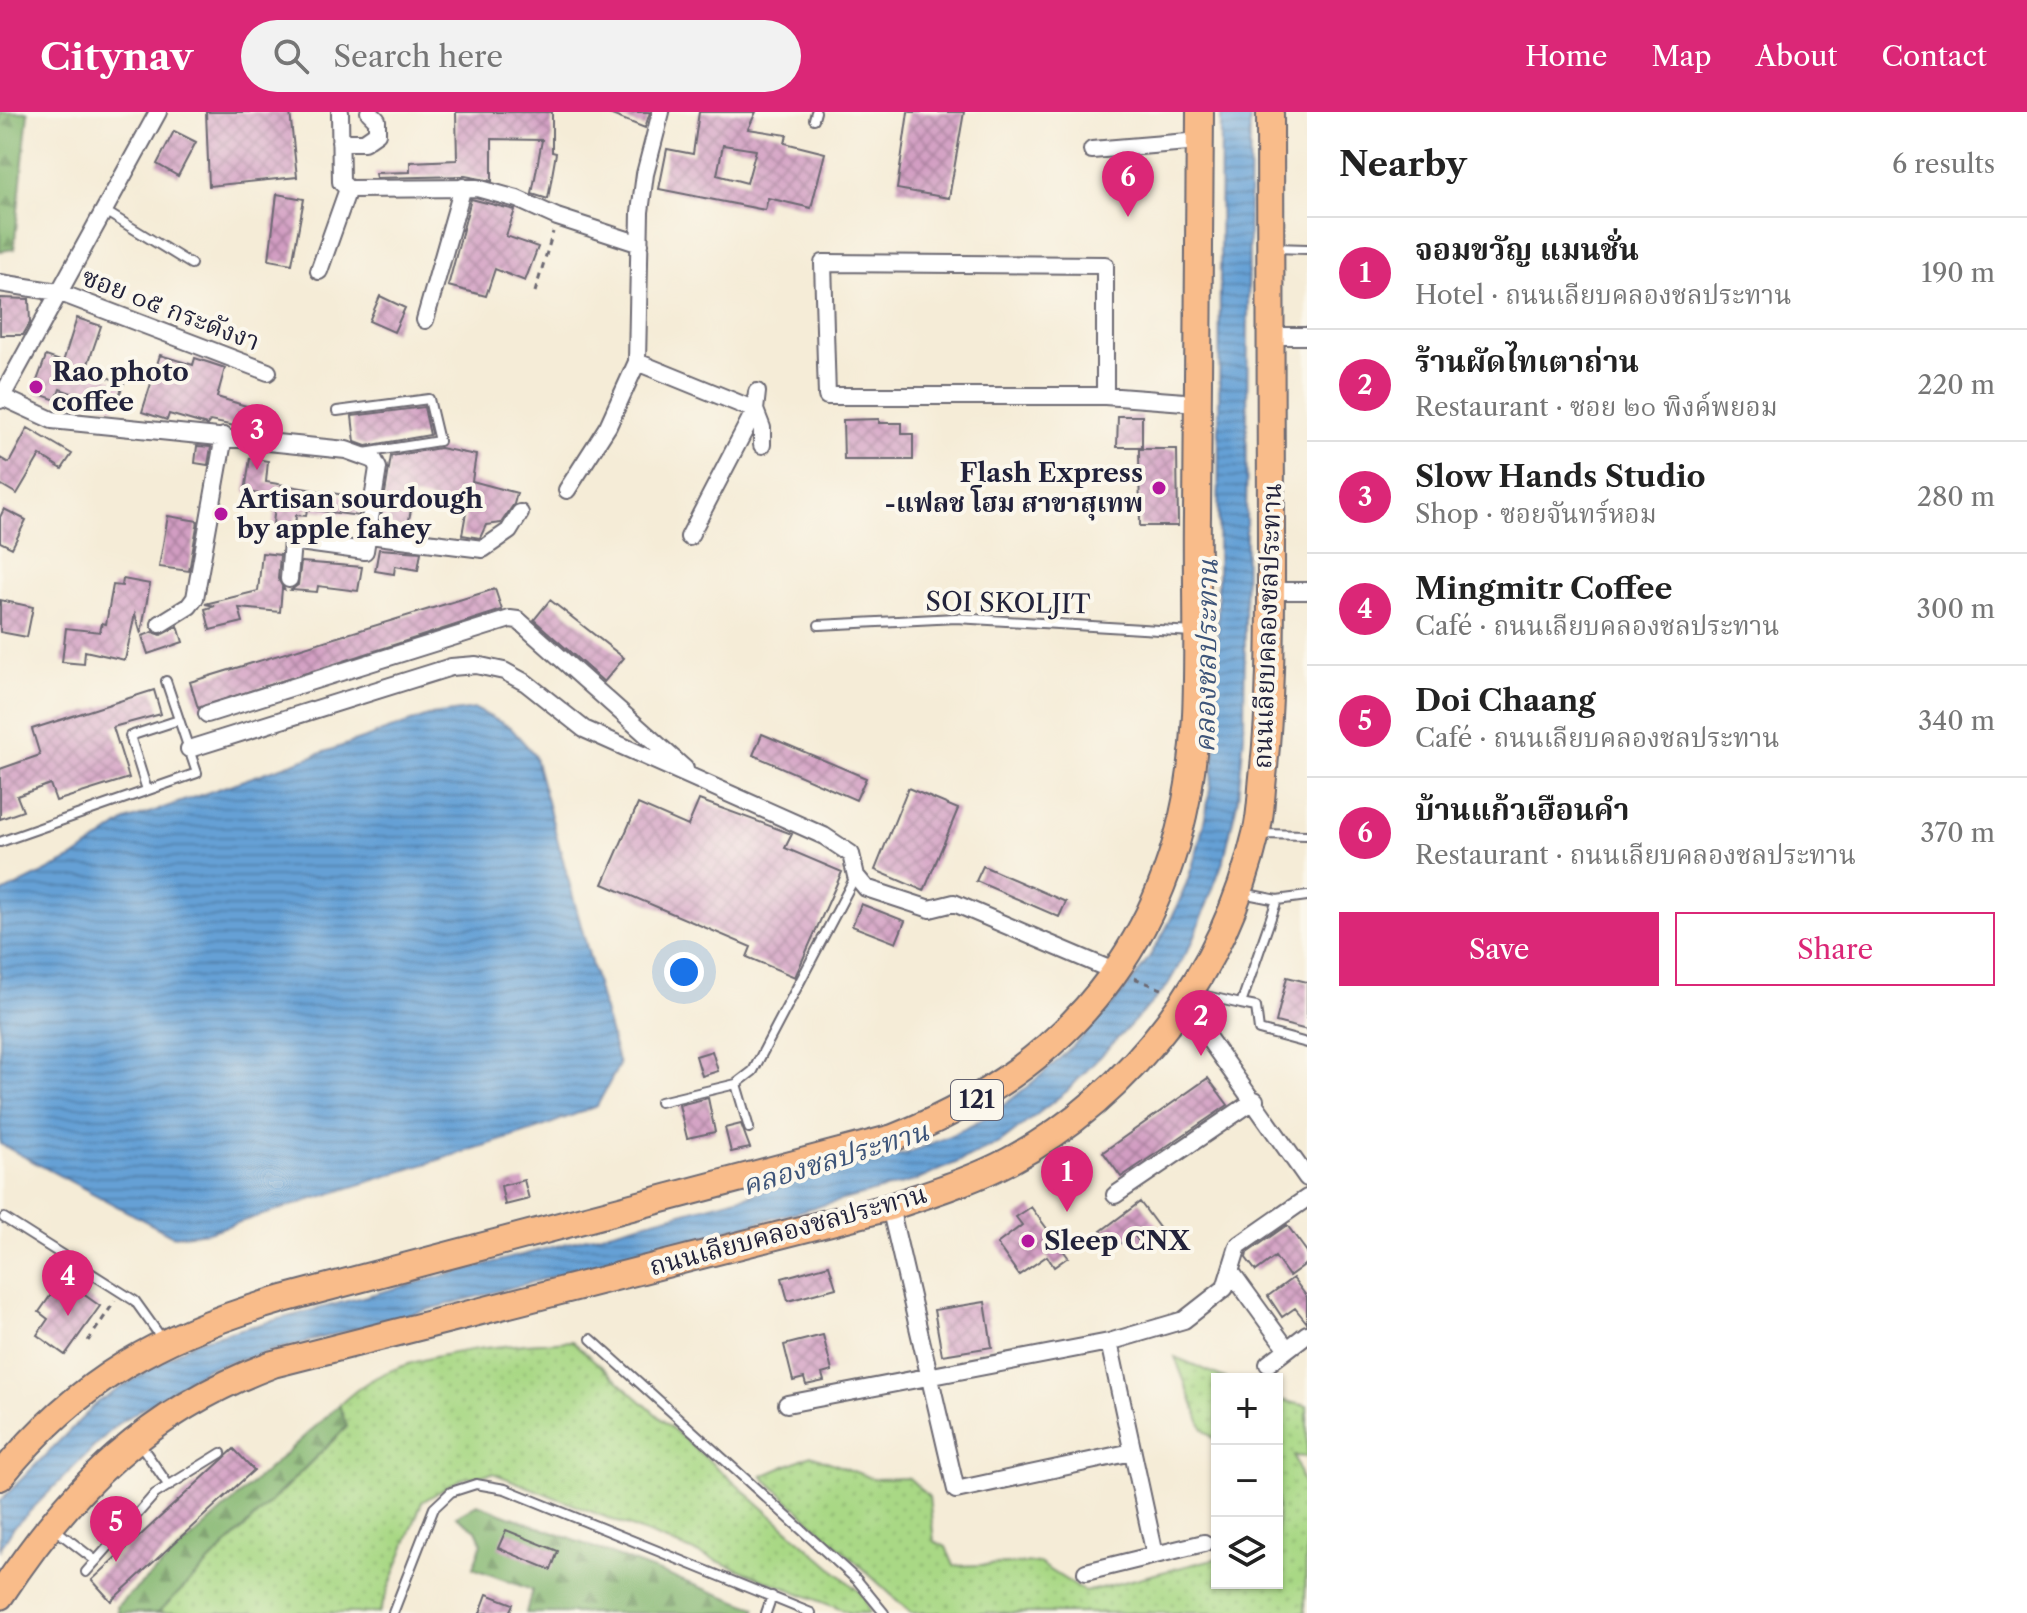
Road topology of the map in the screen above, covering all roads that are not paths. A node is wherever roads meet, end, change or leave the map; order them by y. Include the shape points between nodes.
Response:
1 (158, 112) edge
2 (340, 112) edge
3 (369, 112) edge
4 (661, 112) edge
5 (1200, 112) edge
6 (1270, 112) edge
7 (1200, 141) junction
8 (340, 142) junction
9 (1092, 150) dead end
10 (463, 187) junction
11 (348, 189) junction
12 (102, 209) junction
13 (640, 244) junction
14 (1269, 248) junction
15 (1307, 249) edge
16 (191, 264) dead end
17 (319, 271) dead end
18 (0, 283) edge
19 (58, 292) junction
20 (425, 320) dead end
21 (1271, 336) junction
22 (1307, 336) edge
23 (637, 362) junction
24 (268, 372) dead end
25 (757, 392) dead end
26 (1105, 396) junction
27 (1, 398) edge
28 (1198, 403) junction
29 (755, 410) junction
30 (337, 411) dead end
31 (224, 436) junction
32 (762, 445) dead end
33 (364, 454) junction
34 (567, 490) dead end
35 (520, 513) dead end
36 (369, 535) junction
37 (689, 537) dead end
38 (289, 579) dead end
39 (1271, 591) junction
40 (1307, 591) edge
41 (160, 624) dead end
42 (819, 625) dead end
43 (1196, 632) junction
44 (166, 681) dead end
45 (207, 714) dead end
46 (179, 720) junction
47 (189, 749) junction
48 (695, 778) junction
49 (147, 790) junction
50 (1257, 834) junction
51 (1307, 835) edge
52 (0, 842) edge
53 (856, 876) junction
54 (1237, 892) junction
55 (1307, 896) edge
56 (1277, 900) junction
57 (1125, 975) junction
58 (1181, 996) junction
59 (1241, 1004) junction
60 (1307, 1043) edge
61 (736, 1084) junction
62 (1255, 1100) junction
63 (660, 1102) dead end
64 (749, 1128) dead end
65 (1307, 1178) edge
66 (1115, 1195) dead end
67 (1307, 1198) edge
68 (890, 1207) junction
69 (4, 1218) dead end
70 (1232, 1273) junction
71 (1307, 1334) edge
72 (591, 1339) dead end
73 (164, 1341) junction
74 (1109, 1342) junction
75 (1287, 1349) junction
76 (1268, 1364) dead end
77 (930, 1378) junction
78 (787, 1404) dead end
79 (135, 1438) junction
80 (1132, 1452) junction
81 (221, 1453) dead end
82 (0, 1477) edge
83 (169, 1486) junction
84 (50, 1525) junction
85 (1204, 1543) dead end
86 (1155, 1555) junction
87 (96, 1561) junction
88 (86, 1572) dead end
89 (1086, 1572) dead end
90 (0, 1596) edge
91 (772, 1596) junction
92 (393, 1613) edge
93 (766, 1613) edge
94 (811, 1613) edge
95 (884, 1613) edge

1 - 12 street
2 - 8 street
3 - 8 street via 377,120 377,133 364,142
4 - 13 street via 645,174
5 - 7 main road, 121
6 - 14 main road, ถนนเลียบคลองชลประทาน / 121
7 - 9 street
7 - 28 main road, 121
8 - 11 street via 341,182
10 - 11 street
10 - 13 street via 517,199
10 - 20 street
11 - 17 street
12 - 16 lane
12 - 19 street
13 - 23 street
14 - 15 lane
14 - 21 main road, ถนนเลียบคลองชลประทาน / 121
18 - 19 street, ซอย ๐๕ กระดังงา
19 - 24 street, ซอย ๐๕ กระดังงา
19 - 27 street
21 - 22 street
21 - 39 main road, ถนนเลียบคลองชลประทาน / 121
23 - 29 street
23 - 34 street via 608,426
25 - 29 street
26 - 26 street via 827,396 823,263 1105,265
26 - 28 street
27 - 31 street via 52,420
28 - 43 main road, 121
29 - 32 street
29 - 37 street
30 - 33 lane via 429,399 439,441
31 - 33 street
31 - 41 street via 195,598
33 - 36 street via 378,468
35 - 36 street via 509,531 483,549
36 - 38 street via 365,551 292,541
39 - 40 street
39 - 50 main road, ถนนเลียบคลองชลประทาน / 121 via 1270,696
42 - 43 lane, SOI SKOLJIT via 956,618
43 - 57 main road, 121 via 1196,717 1179,822
44 - 46 lane
45 - 48 street via 518,620
46 - 47 lane
46 - 49 lane via 130,736
47 - 48 street via 426,674 476,665 504,671 584,729
47 - 49 lane via 197,773
48 - 53 street via 824,836 851,854
49 - 52 lane
50 - 51 lane
50 - 54 main road, ถนนเลียบคลองชลประทาน / 121
53 - 57 street via 866,888 914,906 930,909 954,903
53 - 61 lane via 766,1049 753,1071
54 - 56 lane
54 - 58 main road, ถนนเลียบคลองชลประทาน / 121
55 - 56 lane
56 - 59 lane
57 - 73 main road, 121 via 1037,1059 987,1095 905,1134 283,1299
58 - 59 lane
58 - 62 street
58 - 68 main road, ถนนเลียบคลองชลประทาน / 121 via 1126,1074 1057,1131 1008,1161
59 - 60 lane via 1256,1007 1259,1030
61 - 63 lane
61 - 64 lane
62 - 65 street
62 - 66 street
67 - 70 street via 1238,1246
68 - 77 street
68 - 79 main road, ถนนเลียบคลองชลประทาน / 121 via 273,1364 202,1394
69 - 73 lane via 135,1301
70 - 74 street via 1225,1288 1184,1320
70 - 75 street
71 - 75 street
72 - 95 lane via 857,1580
73 - 82 main road, 121 via 109,1371 60,1410
74 - 77 street
74 - 80 street
75 - 76 street
77 - 78 street
77 - 80 street via 956,1490
79 - 83 lane
79 - 84 main road, ถนนเลียบคลองชลประทาน / 121
80 - 86 street
81 - 83 lane
83 - 87 lane via 155,1494
84 - 87 lane
84 - 90 main road, ถนนเลียบคลองชลประทาน / 121
85 - 86 street
86 - 89 street
87 - 88 lane
91 - 92 lane via 505,1489 476,1484 451,1492 434,1508
91 - 93 lane
91 - 94 lane

